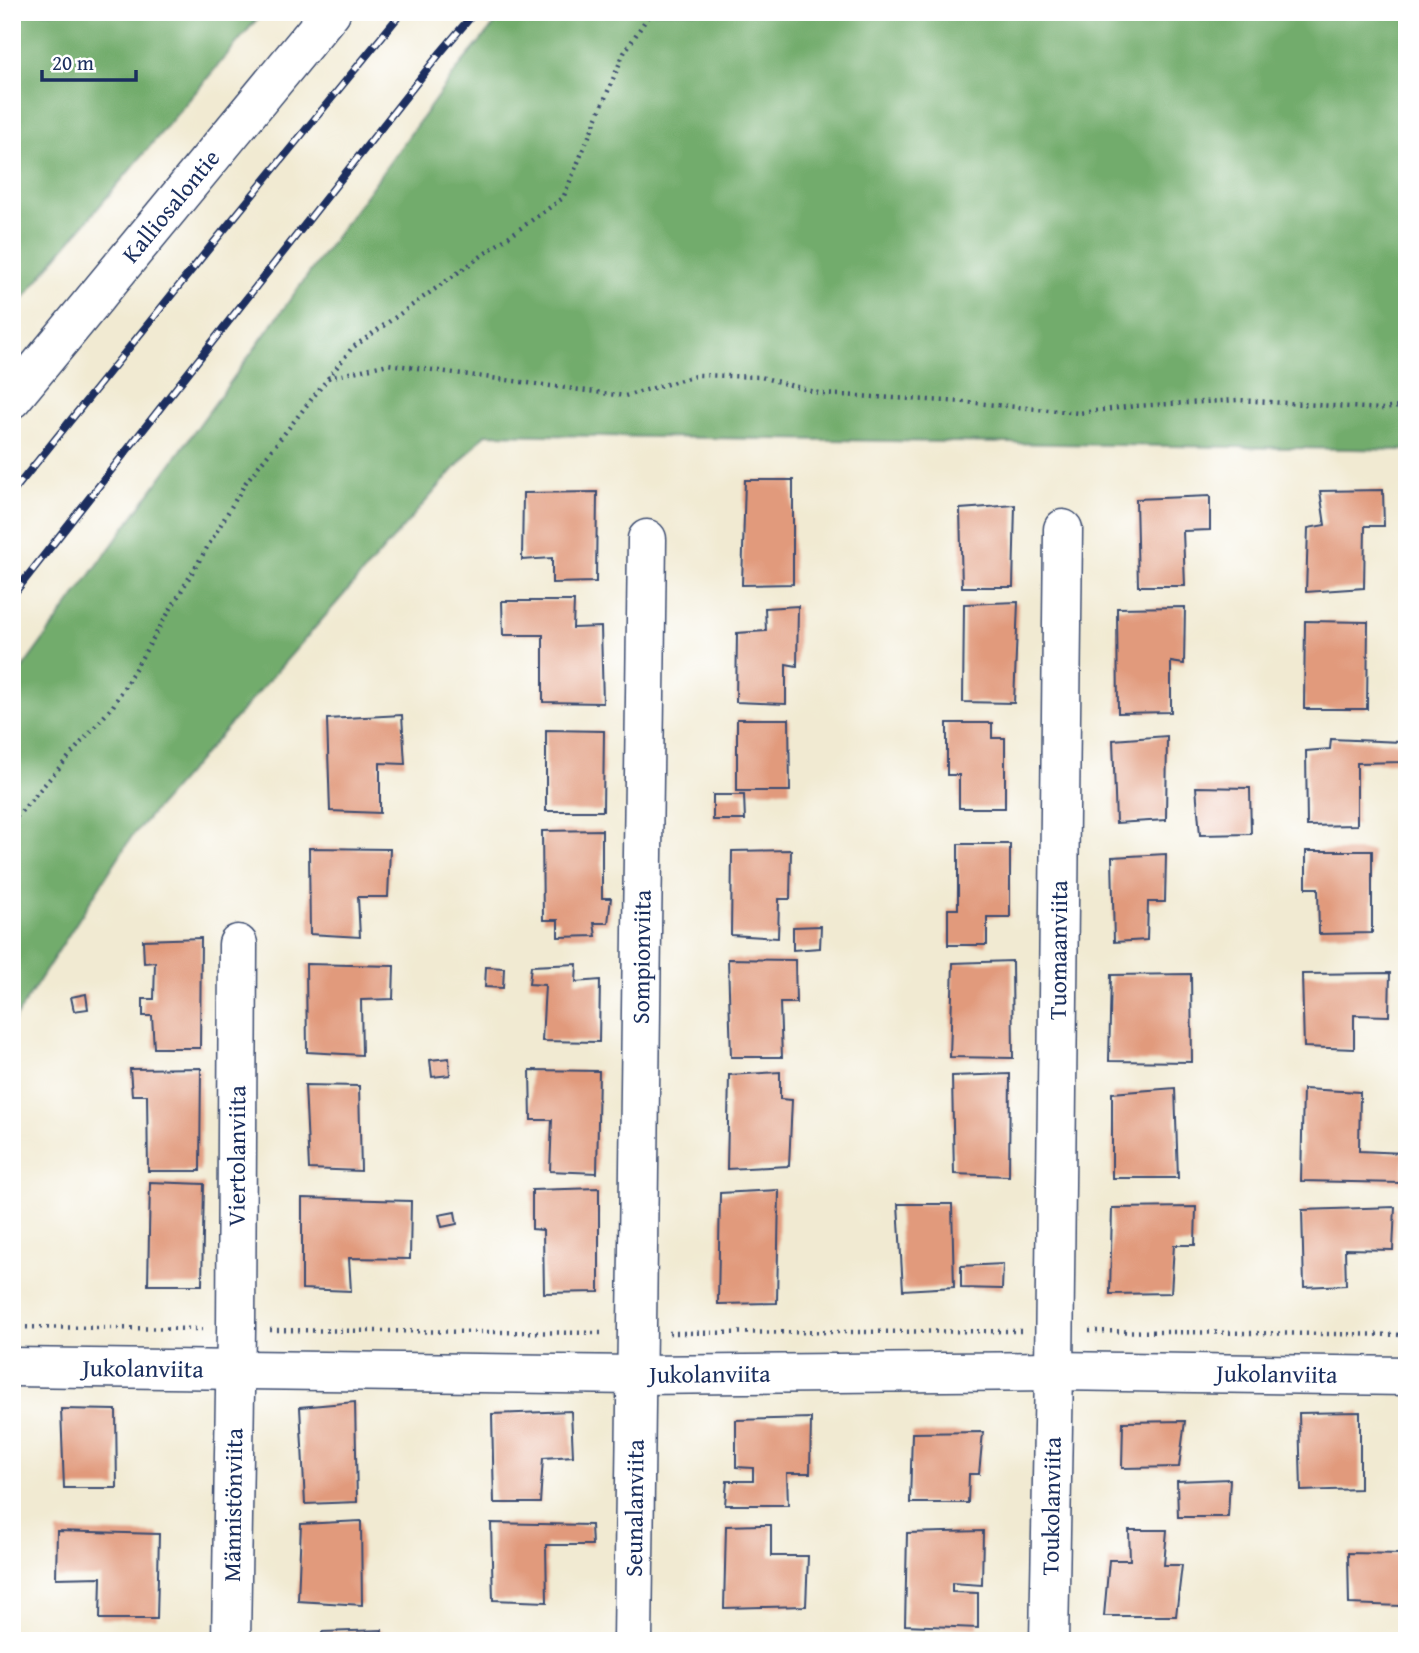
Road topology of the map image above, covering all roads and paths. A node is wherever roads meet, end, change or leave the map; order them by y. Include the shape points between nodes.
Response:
1 (331, 12) edge
2 (651, 12) edge
3 (328, 378) junction
4 (12, 399) edge
5 (1407, 406) edge
6 (1063, 529) dead end
7 (647, 538) dead end
8 (12, 822) edge
9 (239, 944) dead end
10 (12, 1327) edge
11 (236, 1329) junction
12 (1054, 1331) junction
13 (638, 1334) junction
14 (1407, 1335) edge
15 (12, 1367) edge
16 (236, 1369) junction
17 (1054, 1370) junction
18 (636, 1375) junction
19 (1407, 1376) edge
20 (231, 1641) edge
21 (633, 1641) edge
22 (1049, 1641) edge

1 - 4 street, Kalliosalontie
2 - 3 path via 624,53 563,198 352,348
3 - 5 path via 388,364 625,396 699,375 761,377 822,394 1079,413 1238,400 1382,410
3 - 8 path via 246,482 113,706
6 - 12 street, Tuomaanviita
7 - 13 street, Sompionviita
9 - 11 street, Viertolanviita
10 - 11 path
11 - 13 path
11 - 16 street, Viertolanviita
12 - 13 path
12 - 14 path
12 - 17 street, Tuomaanviita
13 - 18 street, Sompionviita
15 - 16 street, Jukolanviita
16 - 18 street, Jukolanviita
16 - 20 street, Männistönviita
17 - 18 street, Jukolanviita
17 - 19 street, Jukolanviita
17 - 22 street, Toukolanviita
18 - 21 street, Seunalanviita

